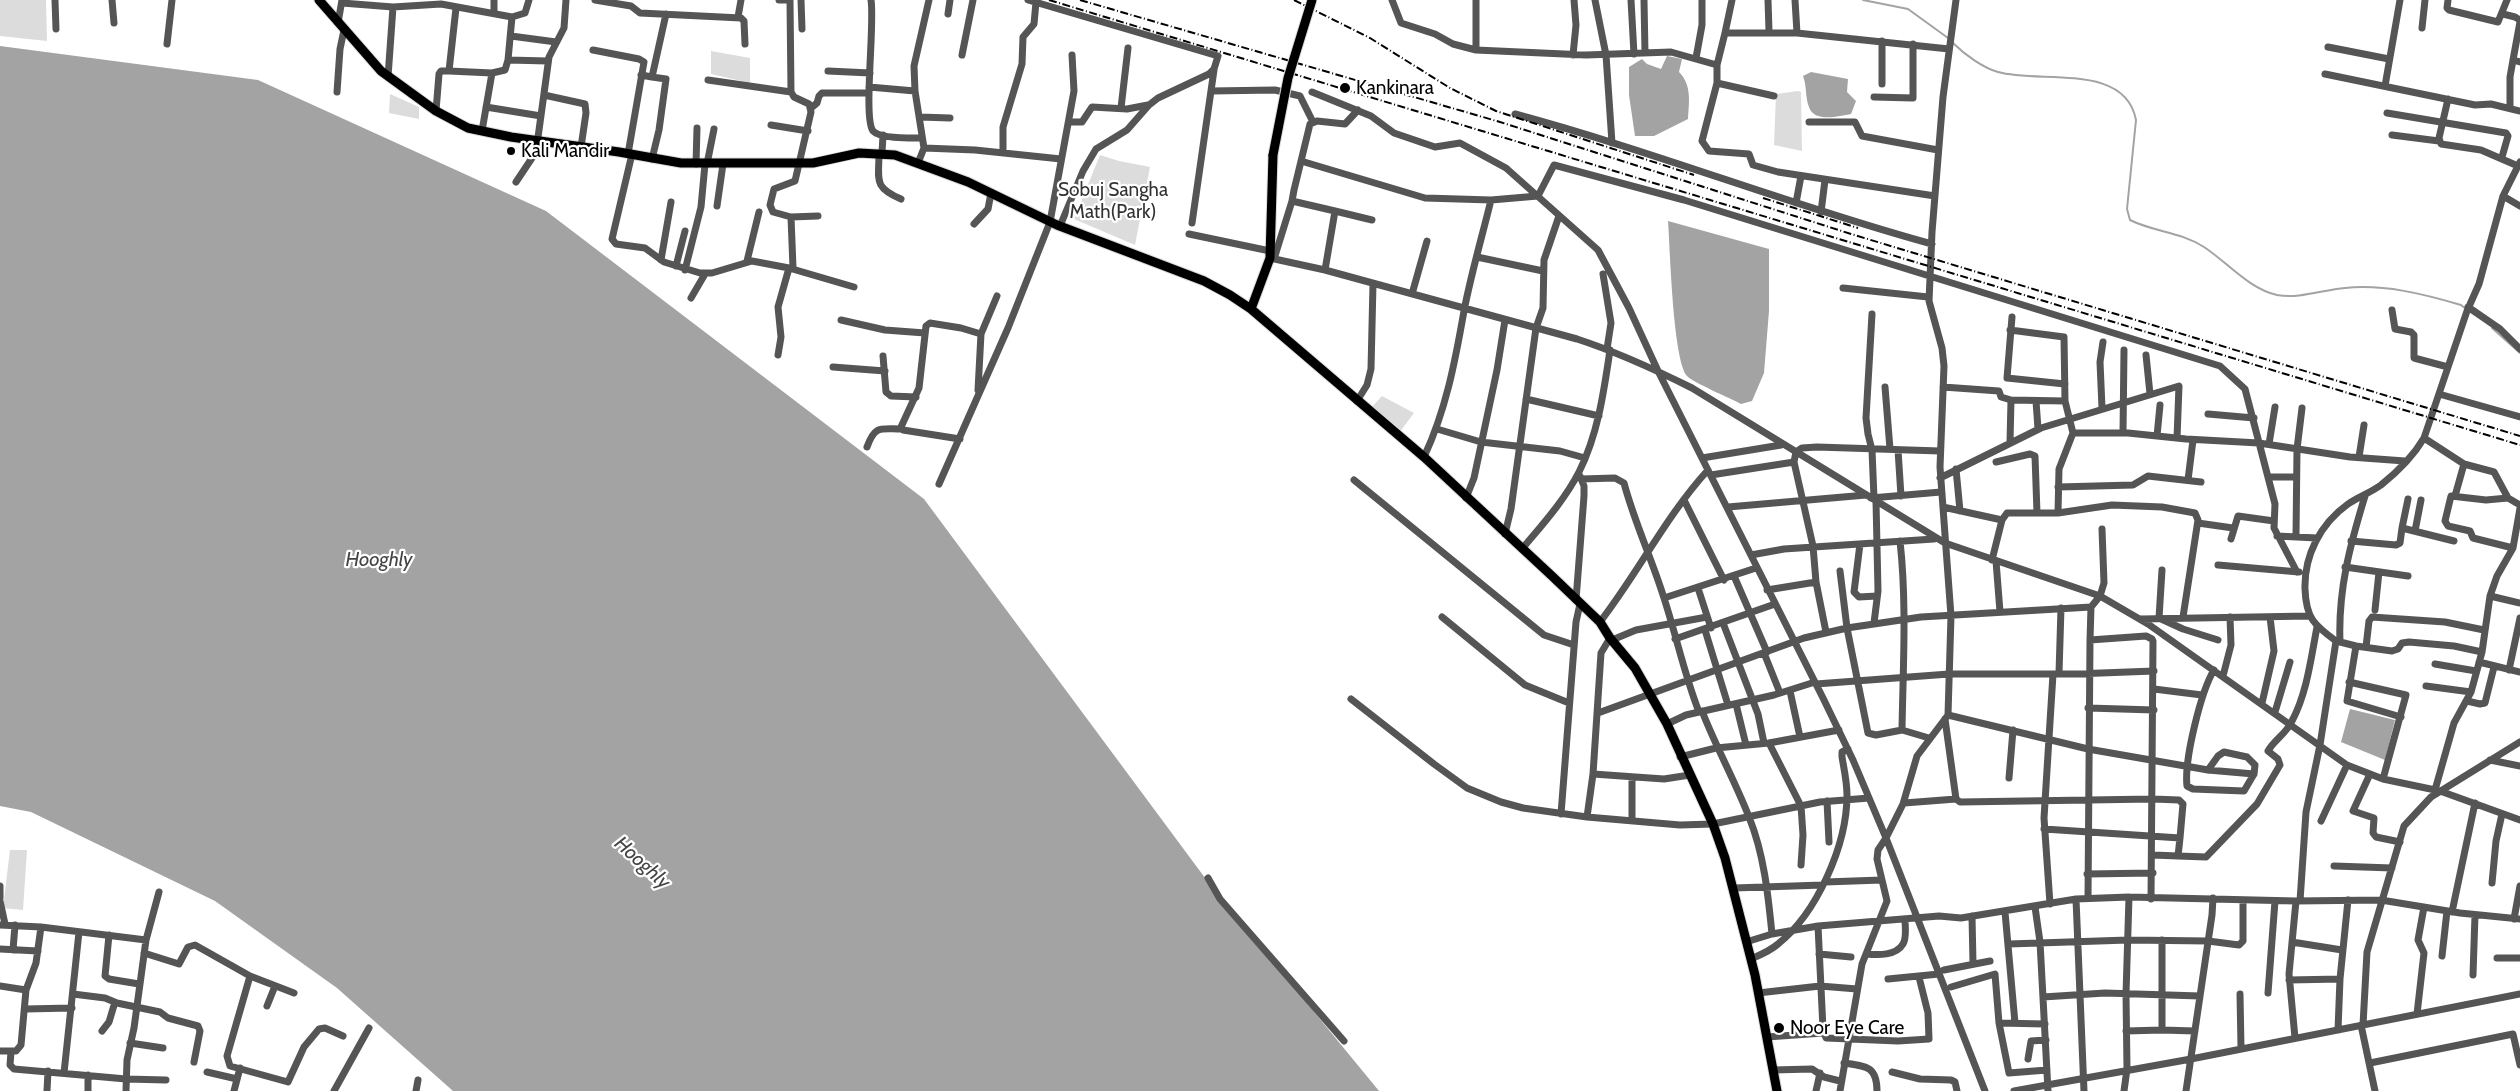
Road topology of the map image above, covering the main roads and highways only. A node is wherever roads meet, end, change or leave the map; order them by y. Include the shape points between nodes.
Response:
1 (319, 0) edge
2 (1312, 0) edge
3 (1251, 309) junction
4 (1777, 1091) edge

1 - 3 main road via 388,77 459,125 538,141 703,164 799,164 860,153 880,153 918,163 1050,222 1204,281
2 - 3 main road, bridge via 1288,78 1273,155 1271,256
3 - 4 main road via 1424,458 1522,549 1600,622 1635,668 1652,694 1713,824 1734,888

